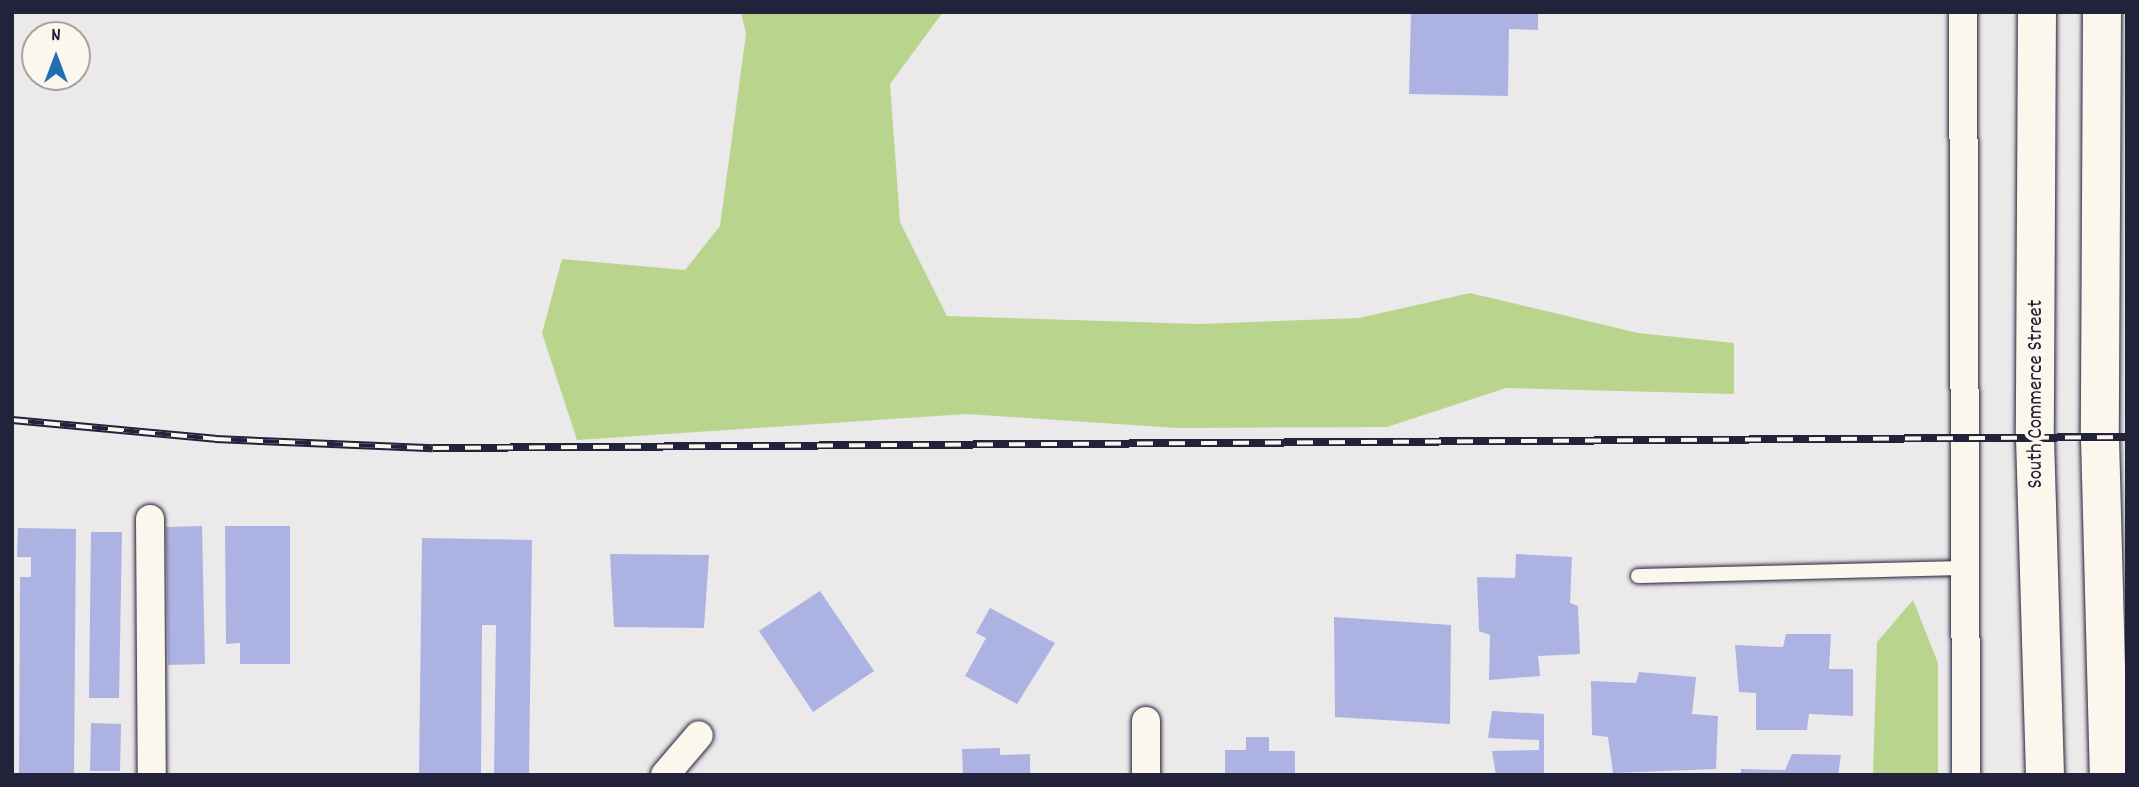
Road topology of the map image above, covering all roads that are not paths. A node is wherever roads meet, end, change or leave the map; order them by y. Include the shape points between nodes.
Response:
1 (1963, 12) edge
2 (2037, 12) edge
3 (2102, 12) edge
4 (150, 519) dead end
5 (1965, 568) junction
6 (1638, 576) dead end
7 (1146, 721) dead end
8 (699, 735) dead end
9 (152, 775) edge
10 (665, 775) edge
11 (1146, 775) edge
12 (1966, 775) edge
13 (2045, 775) edge
14 (2109, 775) edge

1 - 5 street
2 - 13 main road, South Commerce Street via 2035,438
3 - 14 main road via 2100,438
4 - 9 street
5 - 6 lane
5 - 12 street
7 - 11 street
8 - 10 street

